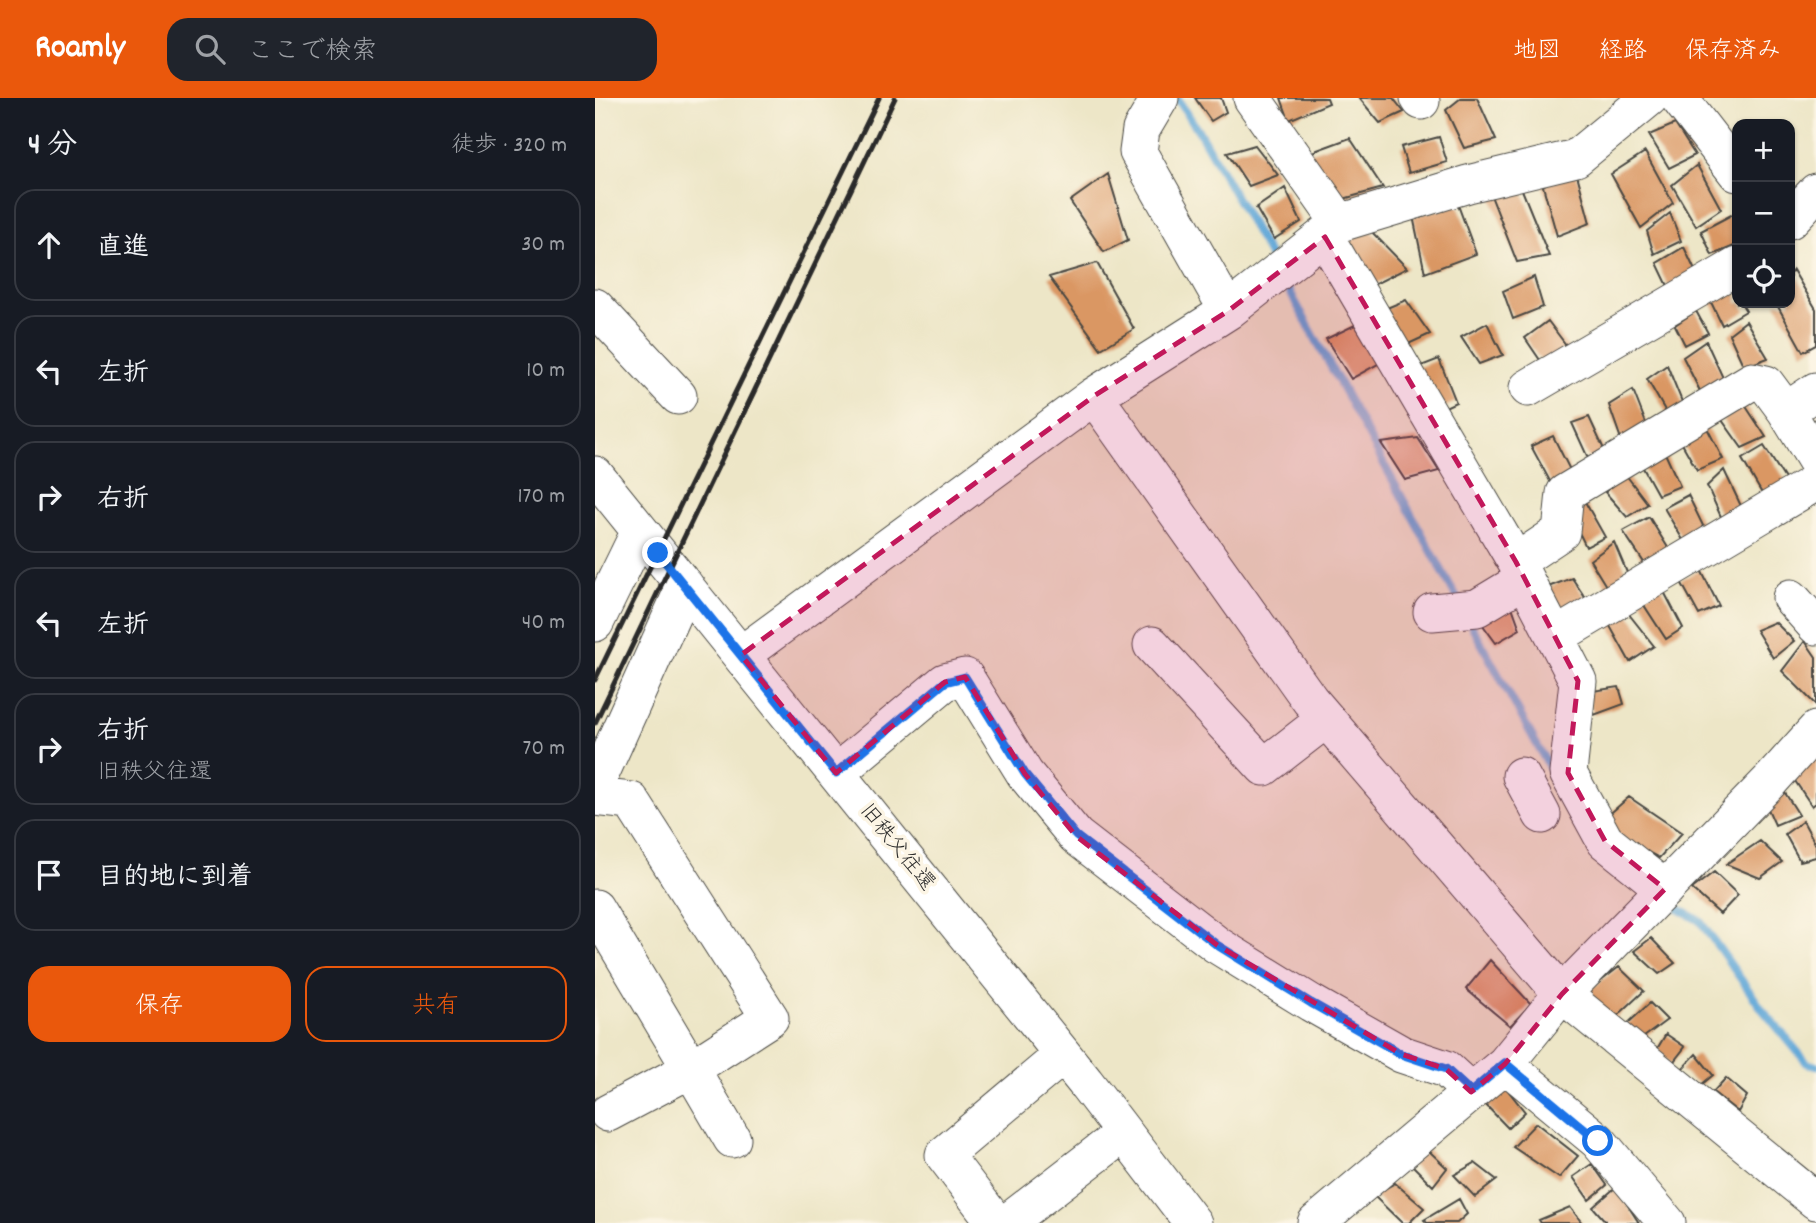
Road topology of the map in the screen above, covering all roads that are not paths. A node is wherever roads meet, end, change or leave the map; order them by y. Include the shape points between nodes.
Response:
1 (1252, 98) edge
2 (1649, 98) edge
3 (1679, 98) edge
4 (1160, 99) edge
5 (1732, 167) edge
6 (1816, 192) edge
7 (1795, 215) edge
8 (1332, 230) junction
9 (1732, 269) edge
10 (595, 307) edge
11 (1228, 311) junction
12 (1528, 388) dead end
13 (1816, 391) edge
14 (678, 396) dead end
15 (1094, 396) junction
16 (1786, 411) junction
17 (1816, 460) edge
18 (595, 475) edge
19 (1816, 482) edge
20 (640, 531) junction
21 (1520, 570) junction
22 (685, 586) junction
23 (1791, 598) dead end
24 (1451, 611) dead end
25 (595, 623) edge
26 (1816, 626) edge
27 (1555, 637) junction
28 (1152, 645) dead end
29 (741, 655) junction
30 (1326, 719) junction
31 (1816, 730) edge
32 (836, 773) junction
33 (595, 786) edge
34 (595, 797) edge
35 (1659, 895) junction
36 (595, 908) edge
37 (1562, 994) junction
38 (1063, 1055) junction
39 (1505, 1063) junction
40 (691, 1069) junction
41 (1471, 1092) junction
42 (608, 1113) dead end
43 (1123, 1133) junction
44 (732, 1139) dead end
45 (1816, 1201) edge
46 (1180, 1218) edge
47 (996, 1223) edge
48 (1007, 1223) edge
49 (1316, 1223) edge
50 (1667, 1223) edge

1 - 8 street
2 - 8 street via 1576,158 1468,184
3 - 5 street
4 - 11 street via 1141,130 1138,152
6 - 7 street
8 - 11 street
8 - 21 street
9 - 12 street
10 - 14 street
11 - 15 street
13 - 16 street
15 - 29 street
15 - 30 street
16 - 17 street
16 - 21 street via 1766,384 1752,381 1565,493 1561,532
18 - 20 street, 旧秩父往還
19 - 27 street
20 - 22 street, 旧秩父往還
20 - 25 street
21 - 24 street
21 - 27 street
22 - 29 street, 旧秩父往還
22 - 33 street
23 - 26 street
27 - 35 street via 1578,681 1567,773 1548,794 1605,841
28 - 30 street via 1264,767
29 - 32 street, 旧秩父往還
30 - 37 street
31 - 35 street
32 - 38 street, 旧秩父往還
32 - 41 street via 945,682 965,677 1025,774 1076,836 1217,945 1401,1054 1446,1069
34 - 40 street via 631,801 769,1018
35 - 37 street
36 - 40 street
37 - 39 street
37 - 45 street
38 - 43 street, 旧秩父往還
38 - 47 street via 944,1155
39 - 41 street
39 - 50 street via 1598,1141
40 - 42 street
40 - 44 street
41 - 49 street
43 - 46 street, 旧秩父往還
43 - 48 street

